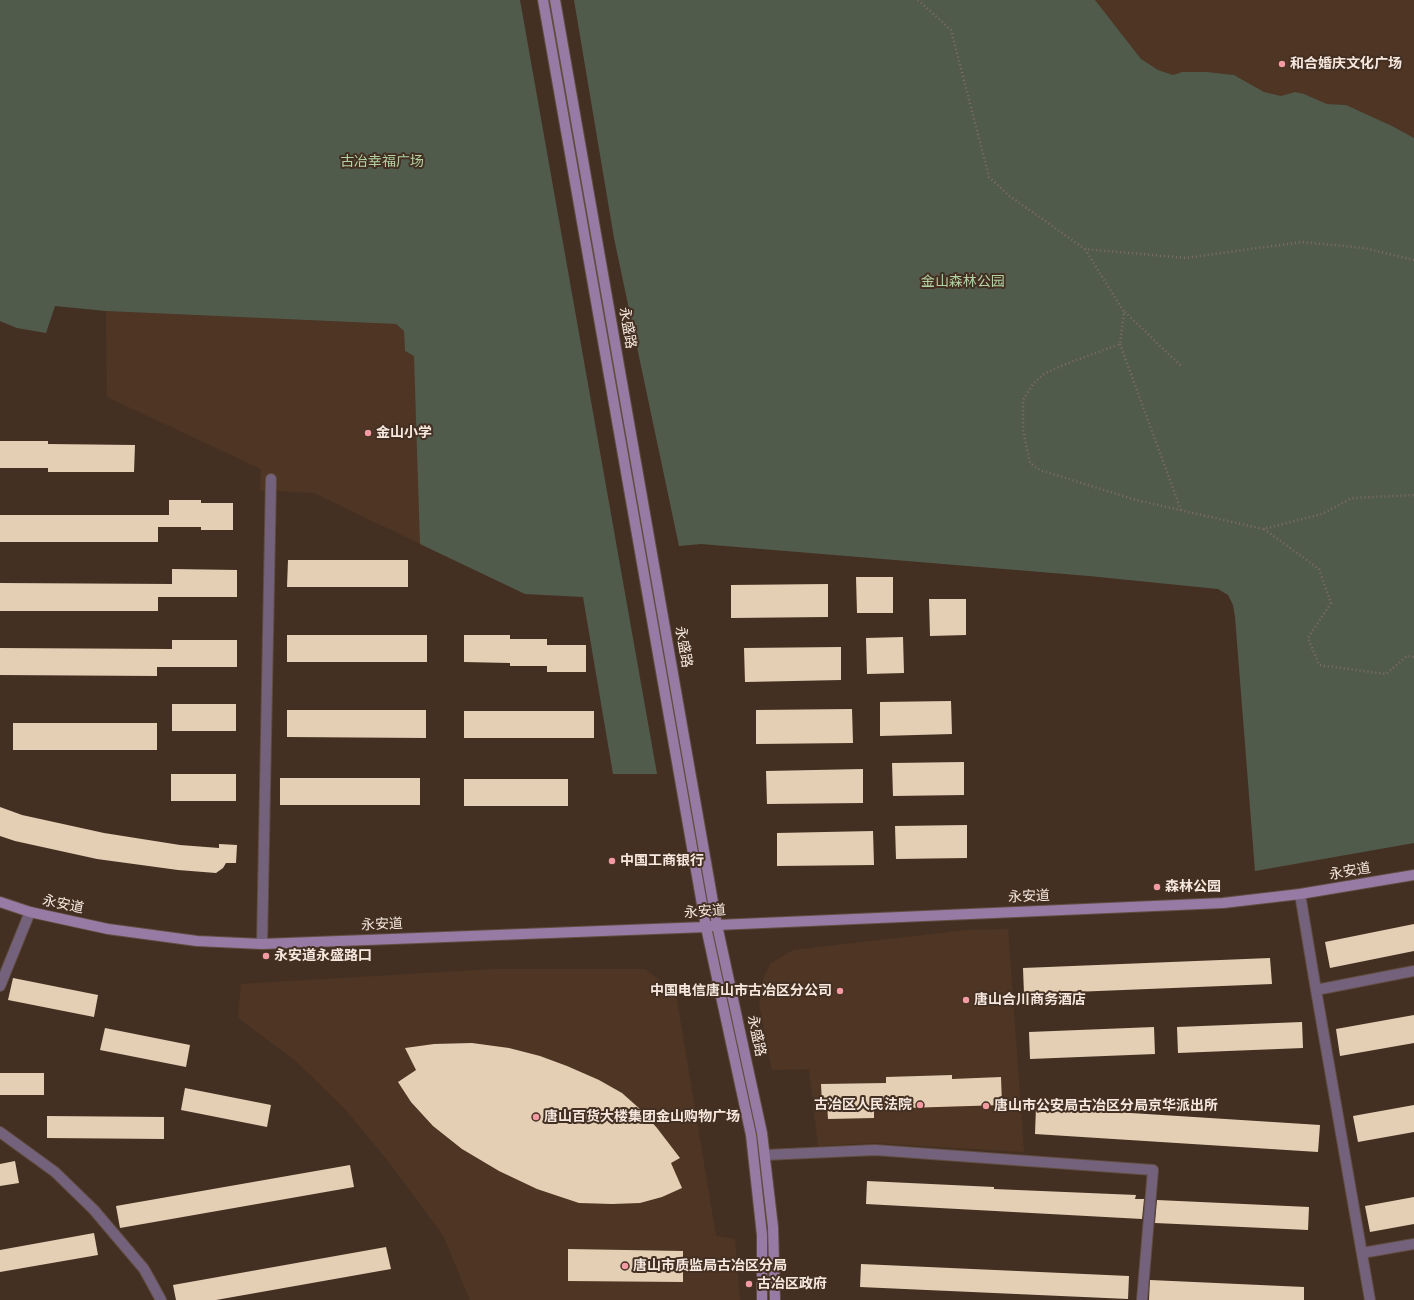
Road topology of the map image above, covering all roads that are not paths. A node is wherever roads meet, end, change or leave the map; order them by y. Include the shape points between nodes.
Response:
1 (543, 0) edge
2 (555, 0) edge
3 (272, 479) dead end
4 (1414, 875) edge
5 (1300, 894) junction
6 (0, 902) edge
7 (30, 912) junction
8 (717, 925) junction
9 (706, 927) junction
10 (262, 944) junction
11 (1414, 971) edge
12 (0, 986) edge
13 (1316, 990) junction
14 (0, 1132) edge
15 (765, 1155) junction
16 (1414, 1244) edge
17 (1362, 1253) junction
18 (161, 1300) edge
19 (762, 1300) edge
20 (775, 1300) edge
21 (1142, 1300) edge
22 (1370, 1300) edge

1 - 9 main road, 永盛路
2 - 8 main road, 永盛路
3 - 10 street
4 - 5 main road, 永安道
5 - 8 main road, 永安道 via 1223,903
5 - 13 street
6 - 7 main road, 永安道
7 - 10 main road, 永安道 via 108,929 197,941
7 - 12 street
8 - 9 main road, 永安道
8 - 15 main road, 永盛路
9 - 10 main road, 永安道
9 - 19 main road, 永盛路 via 751,1135 762,1235
11 - 13 street
13 - 17 street
14 - 18 street via 55,1172 94,1210 144,1269
15 - 20 main road, 永盛路 via 773,1227
15 - 21 street via 875,1150 1153,1170
16 - 17 street
17 - 22 street

